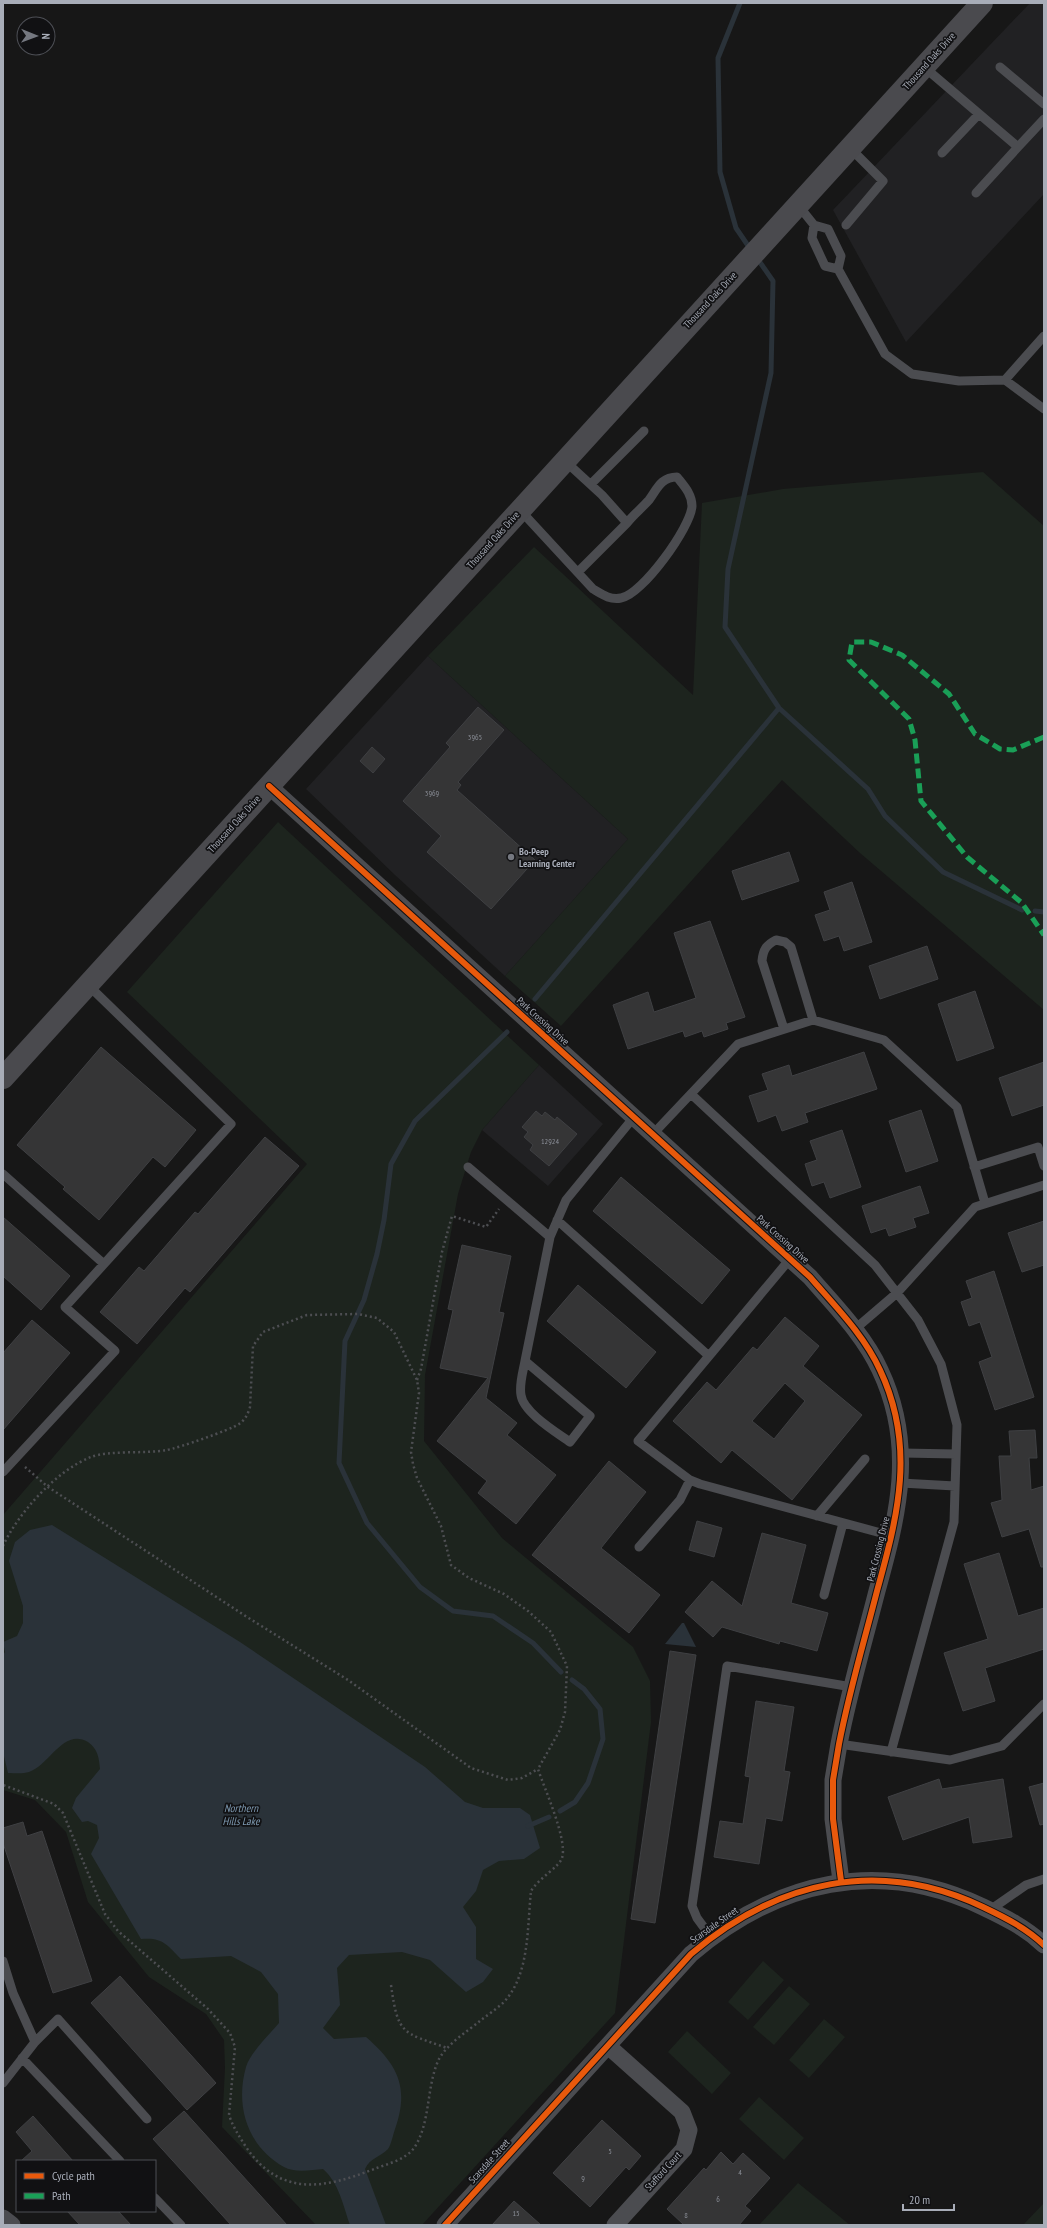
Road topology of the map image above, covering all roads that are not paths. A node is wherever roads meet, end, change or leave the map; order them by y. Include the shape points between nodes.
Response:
1 (982, 3) edge
2 (924, 67) junction
3 (1000, 67) dead end
4 (1044, 104) edge
5 (979, 114) junction
6 (1044, 119) edge
7 (1018, 147) junction
8 (850, 148) junction
9 (942, 153) dead end
10 (976, 193) dead end
11 (793, 210) junction
12 (814, 225) junction
13 (846, 225) dead end
14 (838, 269) junction
15 (1043, 339) edge
16 (1006, 380) junction
17 (1044, 409) edge
18 (644, 431) dead end
19 (565, 461) junction
20 (591, 484) junction
21 (520, 510) junction
22 (627, 523) junction
23 (578, 572) junction
24 (269, 786) junction
25 (88, 985) junction
26 (813, 1020) junction
27 (784, 1029) junction
28 (3, 1078) edge
29 (691, 1094) junction
30 (634, 1117) junction
31 (653, 1134) junction
32 (1044, 1166) edge
33 (468, 1167) dead end
34 (974, 1167) junction
35 (3, 1174) edge
36 (1044, 1185) edge
37 (985, 1203) junction
38 (557, 1220) junction
39 (550, 1237) junction
40 (790, 1259) junction
41 (104, 1264) junction
42 (897, 1293) junction
43 (855, 1329) junction
44 (709, 1356) junction
45 (525, 1361) junction
46 (902, 1453) junction
47 (956, 1454) junction
48 (865, 1459) dead end
49 (3, 1472) edge
50 (690, 1480) junction
51 (901, 1483) junction
52 (955, 1486) junction
53 (817, 1516) junction
54 (843, 1522) junction
55 (892, 1536) junction
56 (640, 1547) dead end
57 (824, 1595) dead end
58 (852, 1687) junction
59 (1044, 1704) edge
60 (838, 1744) junction
61 (891, 1752) junction
62 (1044, 1878) edge
63 (841, 1881) junction
64 (990, 1910) junction
65 (711, 1937) junction
66 (1044, 1945) edge
67 (3, 1961) edge
68 (5, 1970) edge
69 (35, 2042) junction
70 (608, 2046) junction
71 (22, 2058) junction
72 (3, 2084) edge
73 (147, 2119) dead end
74 (119, 2160) edge
75 (156, 2199) edge
76 (3, 2218) edge
77 (12, 2225) edge
78 (181, 2225) edge
79 (445, 2225) edge
80 (615, 2225) edge

1 - 2 main road, Thousand Oaks Drive
2 - 5 lane
2 - 8 main road, Thousand Oaks Drive
3 - 4 lane
5 - 7 lane
5 - 9 lane
6 - 7 lane
7 - 10 lane
8 - 11 main road, Thousand Oaks Drive
8 - 13 lane via 883,181
11 - 12 lane
11 - 19 main road, Thousand Oaks Drive
12 - 14 lane via 812,238 825,266
12 - 14 lane via 828,229 842,256
14 - 16 lane via 885,354 912,374 959,381
15 - 16 lane
16 - 17 lane
18 - 20 lane
19 - 20 lane
19 - 21 main road, Thousand Oaks Drive
20 - 22 lane
21 - 23 lane
21 - 24 main road, Thousand Oaks Drive
22 - 23 lane
22 - 23 lane via 648,500 659,483 671,477 677,477 690,495 692,507 682,535 633,593 622,598 609,598 593,589
24 - 25 main road, Thousand Oaks Drive
24 - 30 street, Park Crossing Drive
25 - 28 main road, Thousand Oaks Drive
25 - 41 lane via 231,1124
26 - 27 lane
26 - 27 lane via 791,947 776,940 768,944 762,961
26 - 34 lane via 884,1040 890,1045 957,1107
27 - 29 lane via 738,1044
29 - 31 lane
29 - 42 lane via 875,1265
30 - 31 street, Park Crossing Drive
30 - 38 lane via 566,1200
31 - 40 street, Park Crossing Drive
32 - 34 lane via 1038,1147
33 - 39 lane
34 - 37 lane
35 - 41 lane
36 - 37 lane
37 - 42 lane via 975,1207
38 - 39 lane
38 - 44 lane
39 - 45 lane
40 - 43 street, Park Crossing Drive via 810,1277
40 - 44 lane
41 - 49 lane via 65,1307 116,1351
42 - 43 lane
42 - 47 lane via 918,1320 941,1364 957,1425
43 - 46 street, Park Crossing Drive via 869,1350 889,1392 896,1414
44 - 50 lane via 638,1442
45 - 45 lane via 590,1416 570,1442 530,1412 520,1396
46 - 47 lane
46 - 51 street, Park Crossing Drive
47 - 52 lane
48 - 53 lane
50 - 53 lane
50 - 56 lane via 680,1500
51 - 52 lane
51 - 55 street, Park Crossing Drive
52 - 61 lane via 954,1522
53 - 54 lane
54 - 55 lane
54 - 57 lane
55 - 58 street, Park Crossing Drive
58 - 60 street, Park Crossing Drive
58 - 65 lane via 727,1666 692,1906
59 - 61 lane via 1002,1746 950,1760
60 - 61 lane
60 - 63 street, Park Crossing Drive via 833,1780 833,1819
62 - 64 lane via 1026,1885
63 - 64 street, Scarsdale Street via 888,1880 914,1884 966,1899
63 - 65 street, Scarsdale Street via 756,1909
64 - 66 street, Scarsdale Street via 1016,1922
65 - 70 street, Scarsdale Street via 691,1954
67 - 68 lane
68 - 69 lane
69 - 71 lane
69 - 73 lane via 58,2019
70 - 79 street, Scarsdale Street
70 - 80 street, Stafford Court via 682,2112 689,2130 684,2149
71 - 72 lane
71 - 74 lane
75 - 78 lane
76 - 77 street

